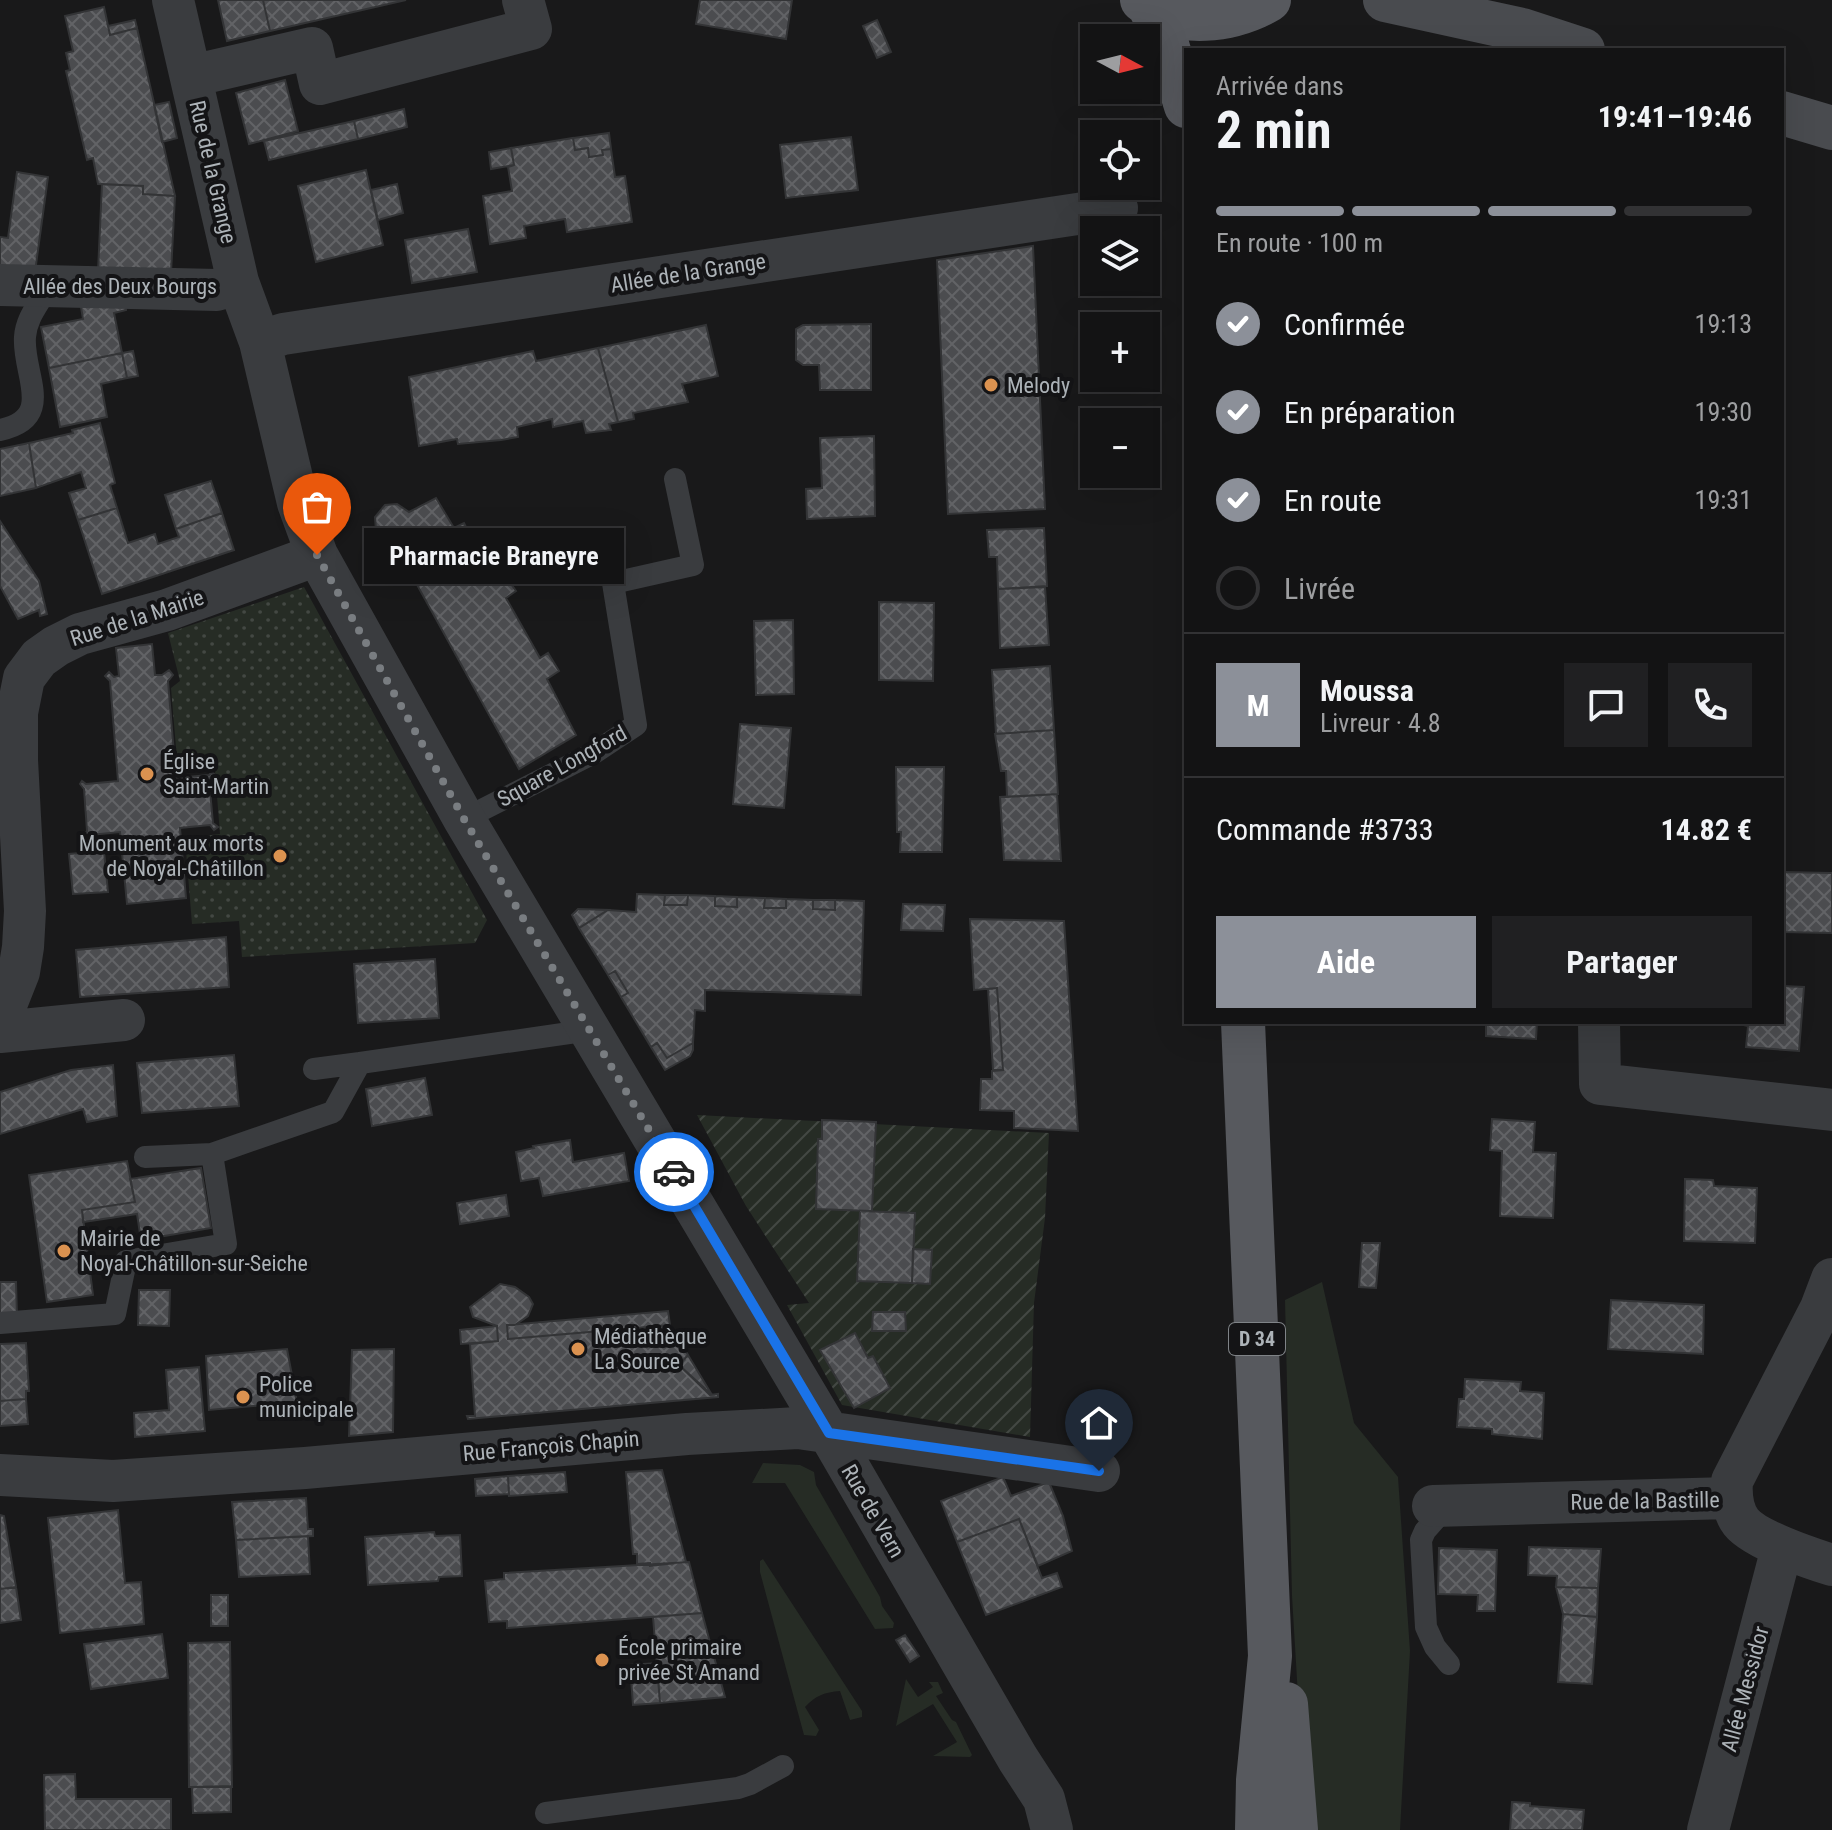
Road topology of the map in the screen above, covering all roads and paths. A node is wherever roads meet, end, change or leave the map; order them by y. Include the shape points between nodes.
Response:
1 (173, 0) edge
2 (523, 0) edge
3 (1385, 0) edge
4 (1465, 0) edge
5 (1145, 2) edge
6 (1252, 20) edge
7 (1522, 30) junction
8 (1577, 48) edge
9 (191, 76) junction
10 (1184, 98) edge
11 (1784, 114) edge
12 (1832, 128) edge
13 (1117, 208) dead end
14 (238, 282) junction
15 (0, 285) edge
16 (48, 287) junction
17 (260, 342) junction
18 (0, 430) edge
19 (675, 479) dead end
20 (317, 555) junction
21 (12, 678) edge
22 (464, 819) junction
23 (0, 1020) edge
24 (124, 1020) dead end
25 (1243, 1024) edge
26 (1599, 1024) edge
27 (590, 1030) junction
28 (0, 1032) edge
29 (360, 1063) junction
30 (314, 1069) dead end
31 (1832, 1110) edge
32 (212, 1154) junction
33 (145, 1157) dead end
34 (1832, 1279) edge
35 (0, 1323) edge
36 (829, 1433) junction
37 (1099, 1471) dead end
38 (0, 1475) edge
39 (1730, 1498) junction
40 (1440, 1506) joint
41 (1782, 1548) junction
42 (1832, 1565) edge
43 (1270, 1656) junction
44 (1449, 1664) dead end
45 (783, 1766) dead end
46 (546, 1813) dead end
47 (1052, 1830) edge
48 (1257, 1830) edge
49 (1296, 1830) edge
50 (1708, 1830) edge

1 - 9 street, Rue de la Grange
2 - 9 street via 531,29 320,84 312,48
3 - 7 main road
4 - 7 main road
5 - 6 main road via 1181,17
5 - 10 main road via 1164,35
7 - 8 main road
9 - 14 street, Rue de la Grange
11 - 12 main road
13 - 17 street, Allée de la Grange via 283,334
14 - 16 street, Allée des Deux Bourgs via 217,290
14 - 17 street, Rue de la Grange
15 - 16 street, Allée des Deux Bourgs
16 - 18 lane via 28,319 24,339 34,388 32,407 19,423
17 - 20 street, Rue de Vern via 298,503
19 - 22 lane, Square Longford via 693,565 613,583 636,725 594,753
20 - 21 street, Rue de la Mairie via 167,610 80,634
20 - 22 street, Rue de Vern
21 - 23 street, Rue de la Mairie via 25,911 19,972
22 - 27 street, Rue de Vern
24 - 28 street
25 - 43 main road, D 34
26 - 31 street via 1600,1084
27 - 29 lane
27 - 36 street, Rue de Vern
29 - 30 lane
29 - 32 lane via 333,1112
32 - 33 lane
32 - 35 lane via 226,1244 126,1261 115,1314
34 - 39 street via 1732,1481
36 - 37 street, Rue François Chapin
36 - 38 street, Rue François Chapin via 798,1428 687,1434 113,1481
36 - 47 street, Rue de Vern via 1044,1799
39 - 40 street, Rue de la Bastille
39 - 41 street, Rue de la Bastille via 1742,1524
40 - 44 lane via 1421,1540 1426,1627
41 - 42 street, Rue de la Bastille
41 - 50 street, Allée Messidor
43 - 48 main road, D 34
43 - 49 main road, D 34 via 1287,1709
45 - 46 lane via 738,1788

